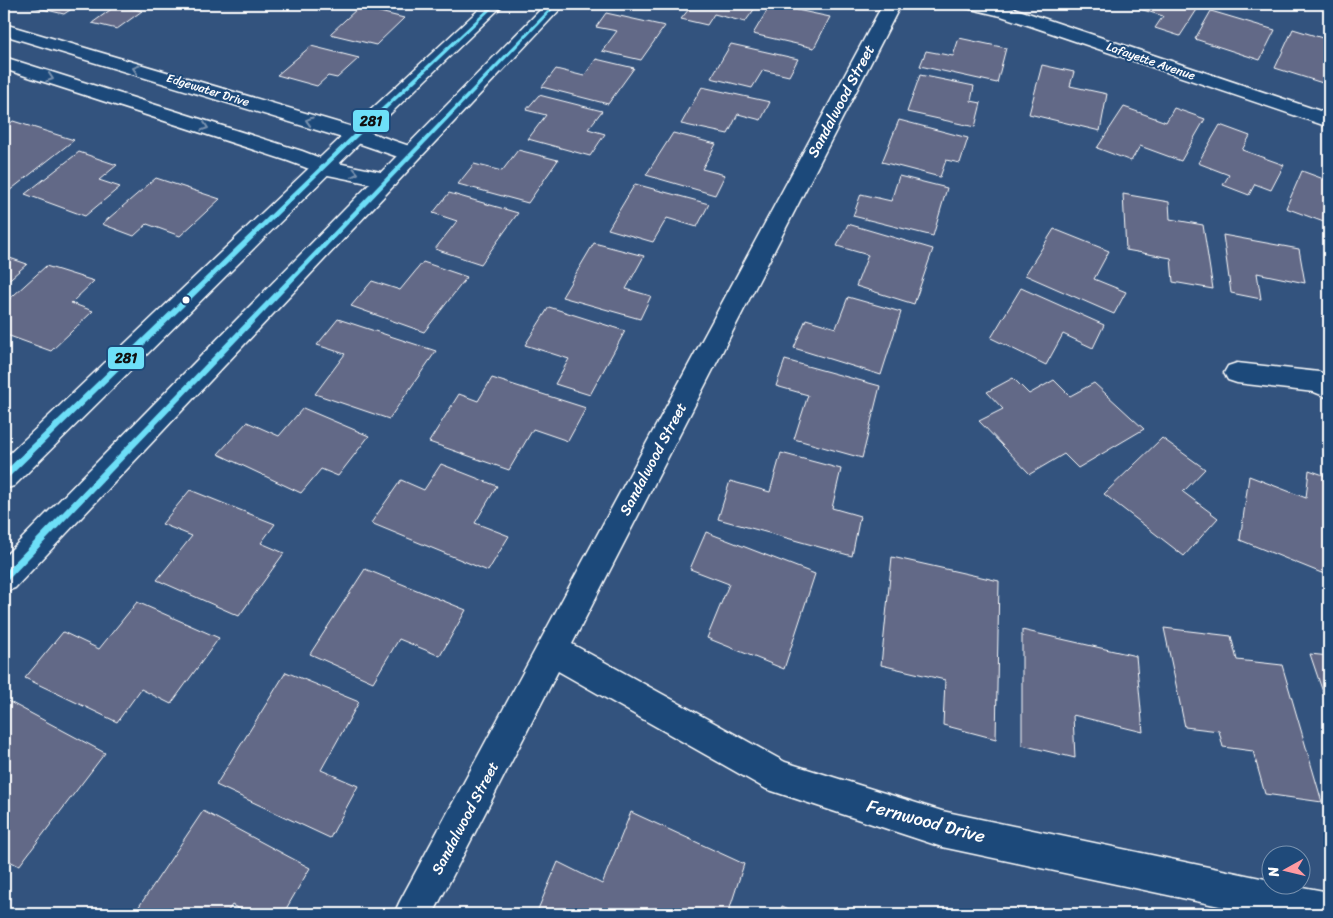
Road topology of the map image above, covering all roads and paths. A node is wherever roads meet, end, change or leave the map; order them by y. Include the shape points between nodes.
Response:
1 (495, 4) edge
2 (556, 4) edge
3 (892, 4) edge
4 (973, 4) edge
5 (4, 29) edge
6 (4, 63) edge
7 (1329, 121) edge
8 (356, 135) junction
9 (411, 154) junction
10 (323, 167) junction
11 (387, 180) junction
12 (1237, 373) dead end
13 (1329, 388) edge
14 (4, 477) edge
15 (4, 578) edge
16 (553, 650) junction
17 (1329, 911) edge
18 (414, 914) edge

1 - 8 street
2 - 9 street
3 - 16 street, Sandalwood Street
4 - 7 street, Lafayette Avenue via 1006,12
8 -> 5 street, Edgewater Drive
6 -> 10 street
8 - 9 street, Edgewater Drive
8 - 10 street
9 - 11 street
10 -> 11 street
10 - 14 street
11 - 15 street
12 - 13 street via 1319,382
16 - 17 street, Fernwood Drive via 778,777 942,829
16 - 18 street, Sandalwood Street

